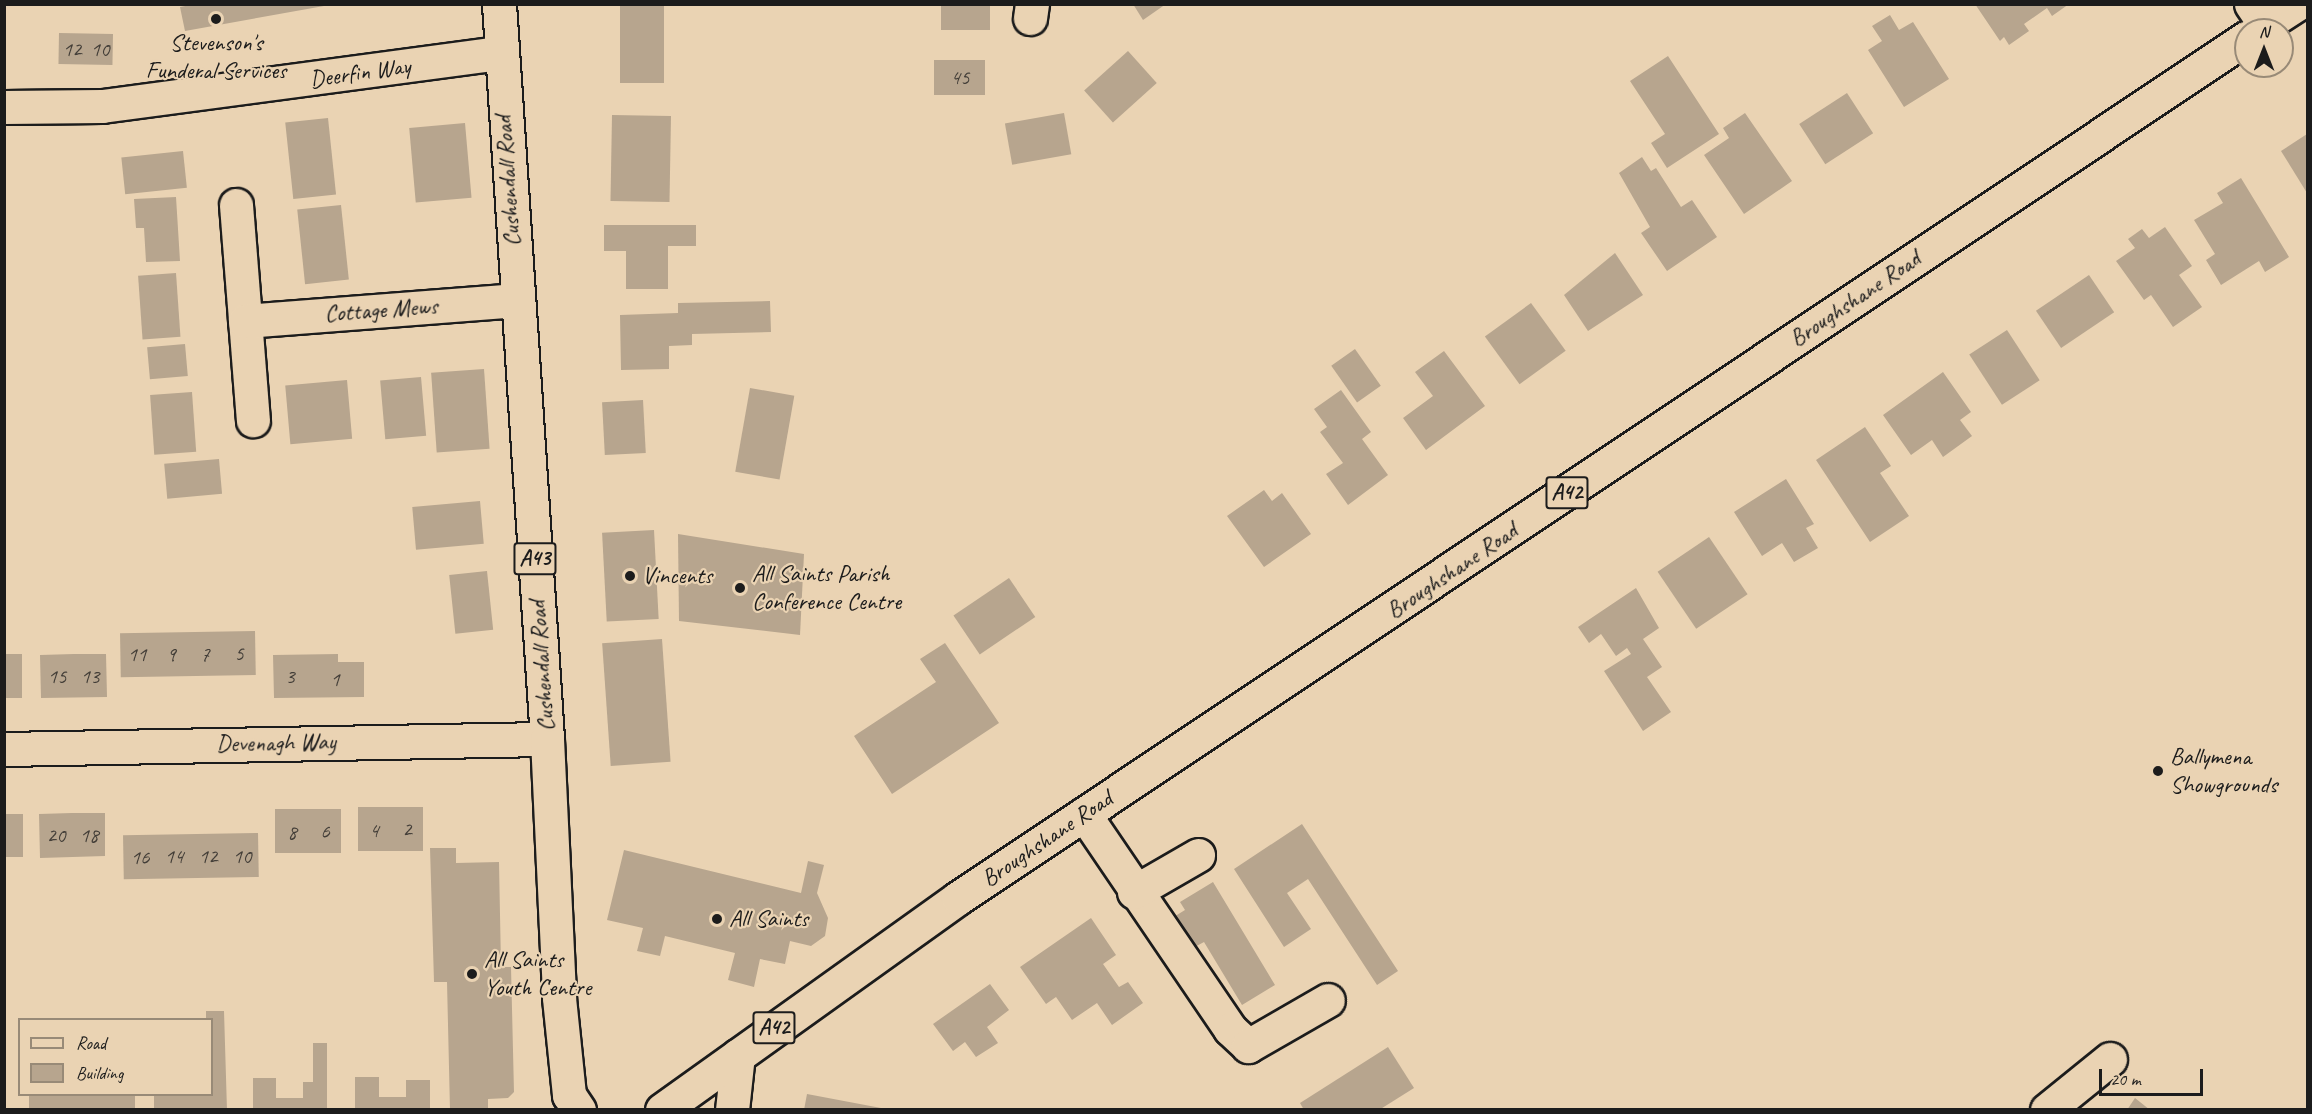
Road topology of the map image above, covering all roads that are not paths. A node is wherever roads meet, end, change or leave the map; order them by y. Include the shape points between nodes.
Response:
1 (499, 4) edge
2 (2297, 4) edge
3 (2268, 18) edge
4 (2234, 38) edge
5 (499, 53) junction
6 (4, 107) edge
7 (236, 205) dead end
8 (517, 300) junction
9 (244, 321) junction
10 (252, 420) dead end
11 (547, 739) junction
12 (4, 748) edge
13 (1084, 814) junction
14 (1198, 855) dead end
15 (1134, 892) junction
16 (1328, 1000) dead end
17 (738, 1055) junction
18 (2110, 1059) dead end
19 (579, 1110) edge
20 (662, 1110) edge
21 (732, 1110) edge
22 (2048, 1110) edge

1 - 5 main road, Cushendall Road / A43
2 - 3 main road, Broughshane Road / A42
4 - 13 main road, Broughshane Road / A42
5 - 6 main road, Deerfin Way via 102,106
5 - 8 main road, Cushendall Road / A43
7 - 9 main road
8 - 9 main road, Cottage Mews
8 - 11 main road, Cushendall Road / A43
9 - 10 main road
11 - 12 main road, Devenagh Way
11 - 19 main road, Cushendall Road / A43 via 559,998 569,1095
13 - 15 main road
13 - 17 main road, Broughshane Road / A42
14 - 15 main road
15 - 16 main road via 1230,1029 1248,1046
17 - 20 main road, Broughshane Road / A42
17 - 21 main road
18 - 22 main road

